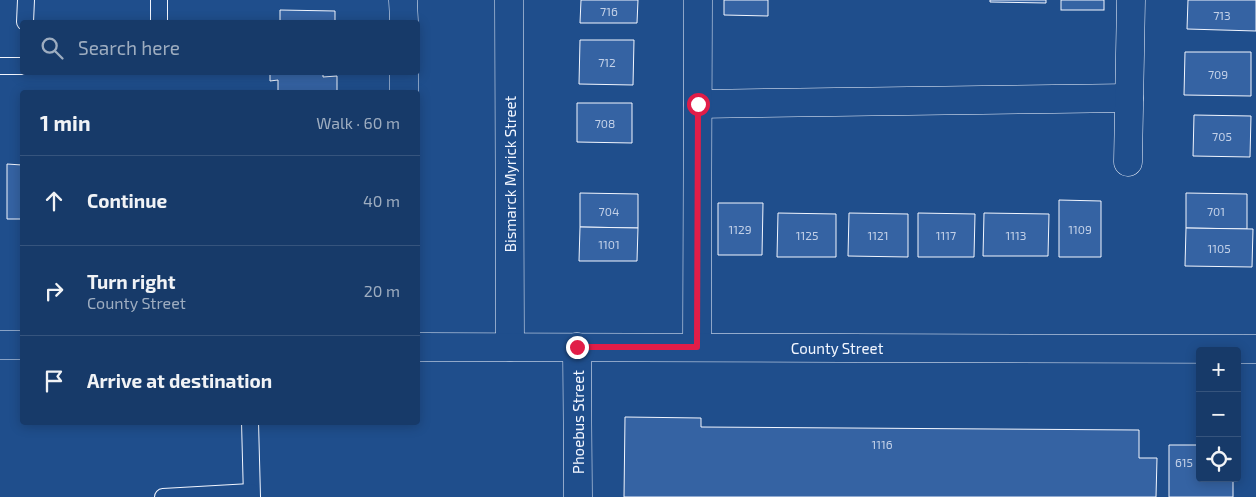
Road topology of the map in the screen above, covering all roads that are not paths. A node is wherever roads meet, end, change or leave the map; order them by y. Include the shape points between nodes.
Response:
1 (26, 0) edge
2 (158, 0) edge
3 (404, 0) edge
4 (509, 0) edge
5 (698, 0) edge
6 (1131, 0) edge
7 (25, 20) edge
8 (159, 20) edge
9 (404, 20) edge
10 (0, 66) edge
11 (20, 66) edge
12 (404, 75) edge
13 (404, 90) edge
14 (1129, 98) junction
15 (698, 104) junction
16 (1128, 162) dead end
17 (0, 345) edge
18 (20, 345) edge
19 (420, 346) edge
20 (510, 347) junction
21 (577, 347) junction
22 (697, 347) junction
23 (1256, 349) edge
24 (250, 425) edge
25 (252, 494) edge
26 (163, 497) edge
27 (578, 497) edge

1 - 7 lane
2 - 8 lane
3 - 9 street
4 - 20 street, Bismarck Myrick Street
5 - 15 street
6 - 14 street
10 - 11 lane
12 - 13 street
14 - 15 street
14 - 16 street
15 - 22 street
17 - 18 street
19 - 20 street, County Street
20 - 21 street, County Street
21 - 22 street, County Street
21 - 27 street, Phoebus Street
22 - 23 street, County Street
24 - 25 lane
25 - 26 lane

